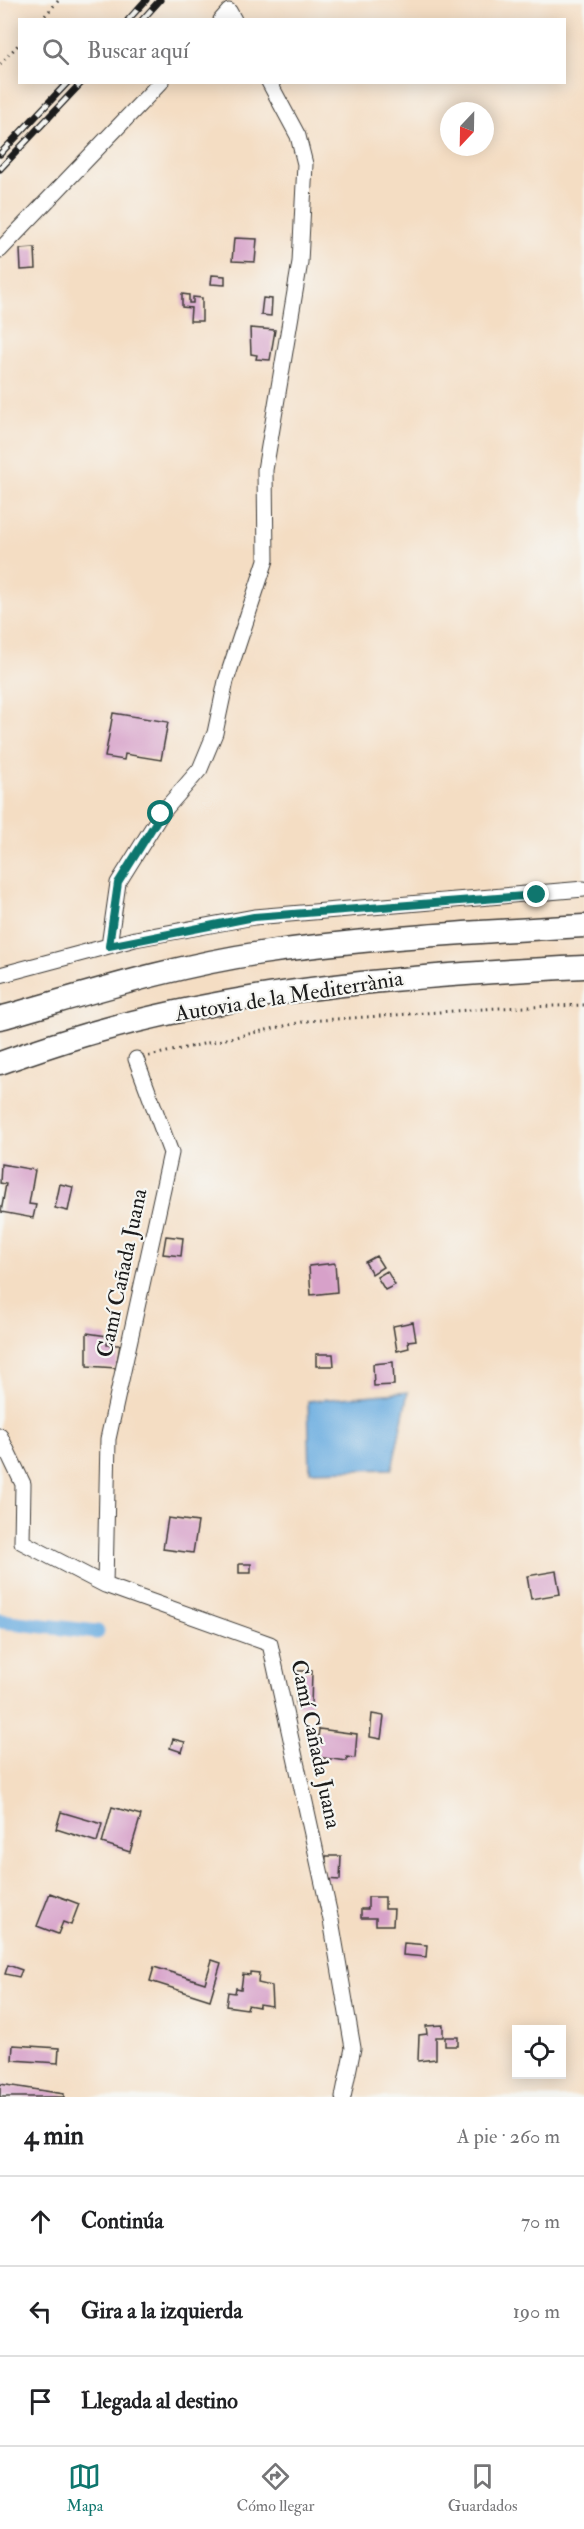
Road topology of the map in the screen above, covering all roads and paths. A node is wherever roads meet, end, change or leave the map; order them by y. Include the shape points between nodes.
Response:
1 (59, 0) edge
2 (43, 18) edge
3 (223, 18) edge
4 (233, 18) edge
5 (18, 45) edge
6 (0, 64) edge
7 (159, 84) edge
8 (269, 84) edge
9 (0, 250) edge
10 (584, 889) edge
11 (584, 926) edge
12 (109, 946) junction
13 (584, 967) edge
14 (0, 975) edge
15 (584, 1005) edge
16 (0, 1018) edge
17 (136, 1059) joint
18 (0, 1063) edge
19 (0, 1436) edge
20 (105, 1585) junction
21 (343, 2097) edge

1 - 2 path
3 - 4 street via 229,11
5 - 6 path
7 - 9 street
8 - 12 street via 298,136 305,164 300,262 265,470 266,560 226,681 215,733 200,770 161,814 118,883
10 - 12 street via 254,917
11 - 16 highway, Autovia de la Mediterrània via 411,936 259,954 142,978
12 - 14 street
13 - 18 highway, Autovia de la Mediterrània via 464,973 264,996 94,1032
15 - 17 path via 307,1021
17 - 20 street, Camí Cañada Juana via 171,1154 108,1438
19 - 20 street via 23,1484 22,1542
20 - 21 street, Camí Cañada Juana via 270,1644 331,1920 353,2048

